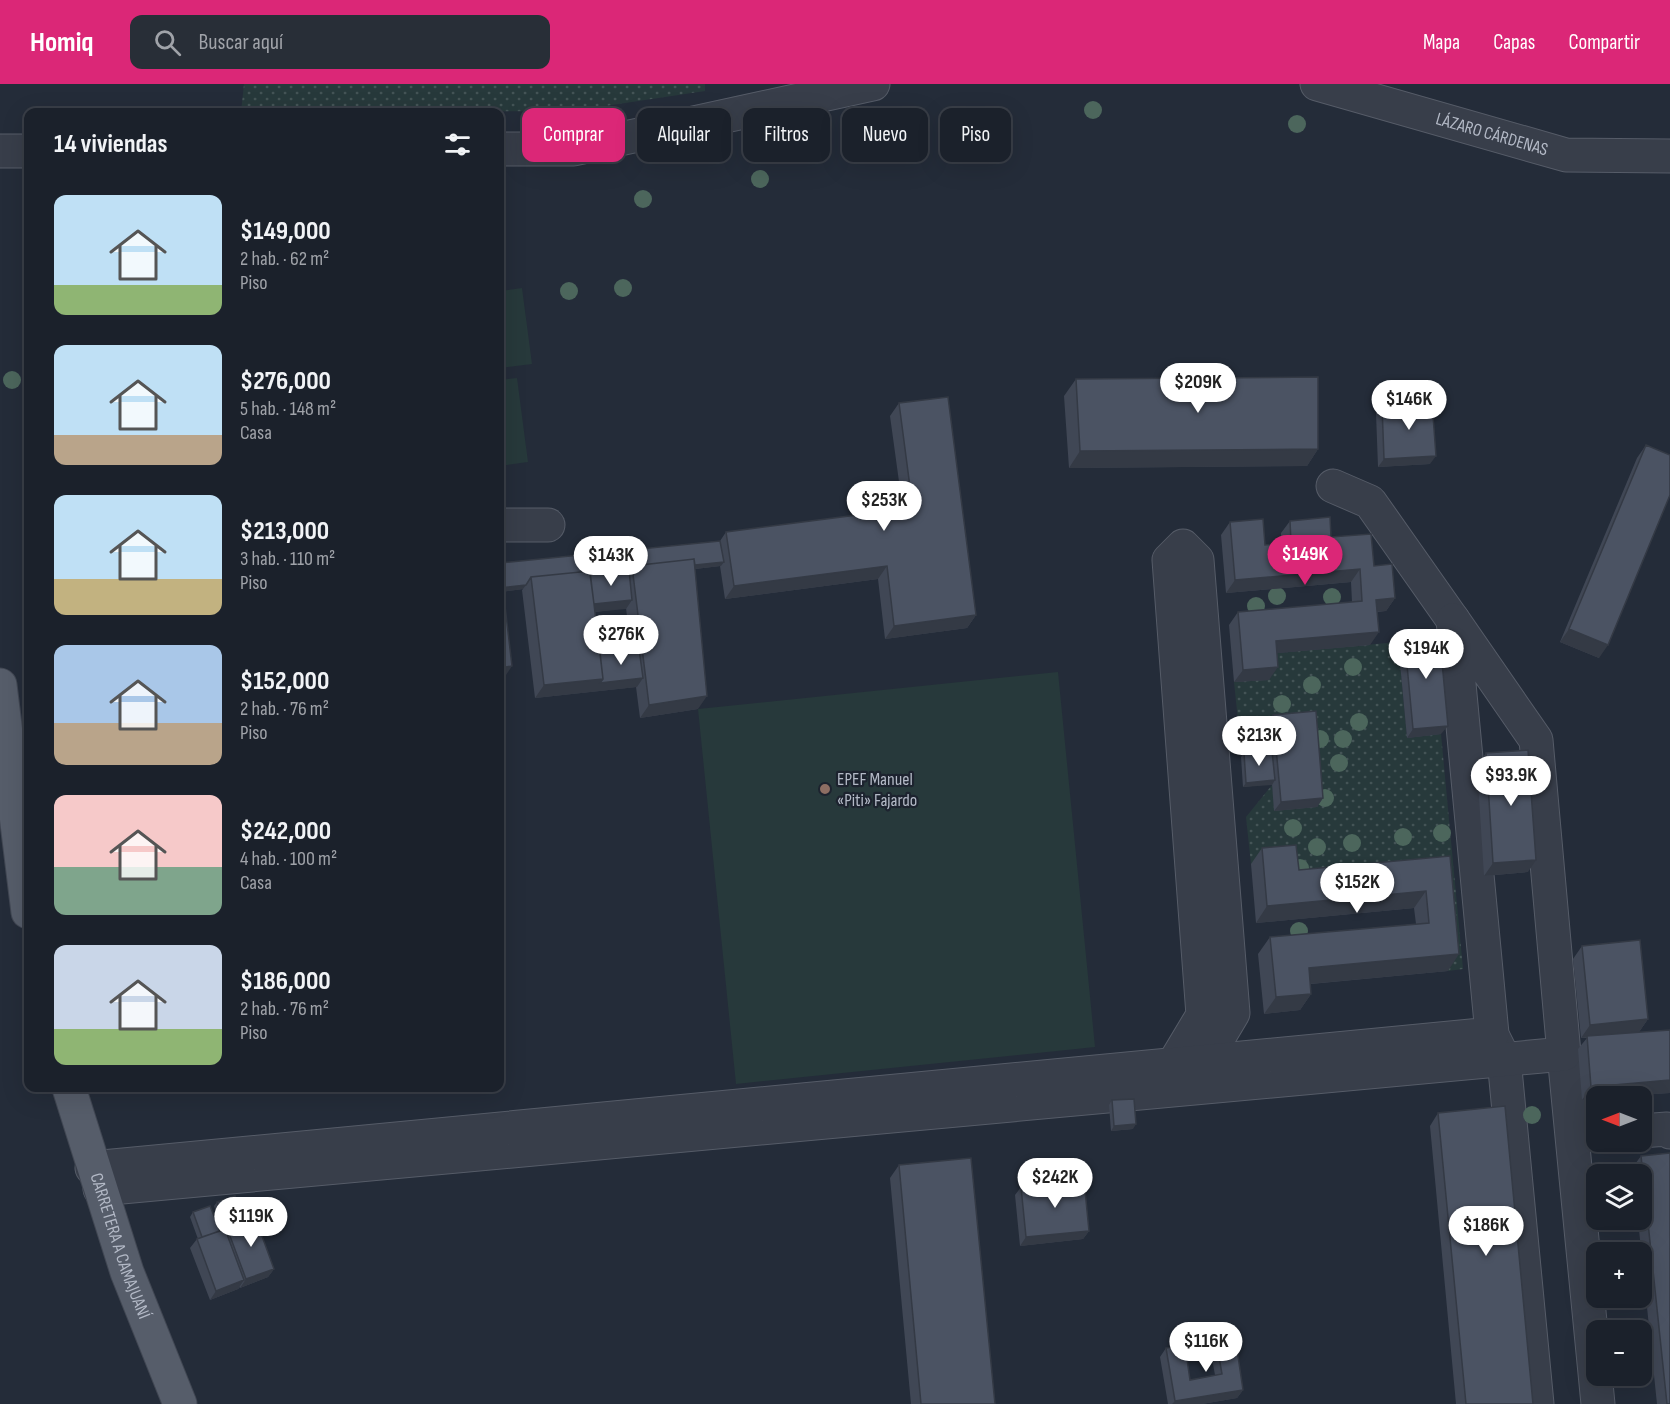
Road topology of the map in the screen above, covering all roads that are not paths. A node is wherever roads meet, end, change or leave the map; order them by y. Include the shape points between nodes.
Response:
1 (873, 84) edge
2 (1317, 84) edge
3 (504, 149) edge
4 (0, 151) edge
5 (24, 151) edge
6 (1670, 156) edge
7 (1333, 486) dead end
8 (504, 525) edge
9 (548, 525) dead end
10 (1453, 620) junction
11 (0, 686) edge
12 (24, 880) edge
13 (1498, 1047) junction
14 (1564, 1054) junction
15 (1189, 1072) junction
16 (78, 1096) edge
17 (1652, 1130) edge
18 (1670, 1132) edge
19 (1584, 1136) edge
20 (96, 1178) junction
21 (180, 1404) edge
22 (1537, 1404) edge
23 (1598, 1404) edge

1 - 3 street via 574,149
2 - 6 street, LÁZARO CÁRDENAS via 1566,155
4 - 5 street
7 - 10 street via 1370,502
8 - 9 street
10 - 13 street
10 - 14 street via 1536,740
11 - 12 main road
13 - 14 street
13 - 15 street
13 - 22 street
14 - 19 street
15 - 15 street via 1233,1013 1197,560 1183,546 1169,560 1203,1015
15 - 20 street
16 - 20 main road, CARRETERA A CAMAJUANÍ
17 - 18 street
19 - 23 street
20 - 21 main road, CARRETERA A CAMAJUANÍ via 127,1272

